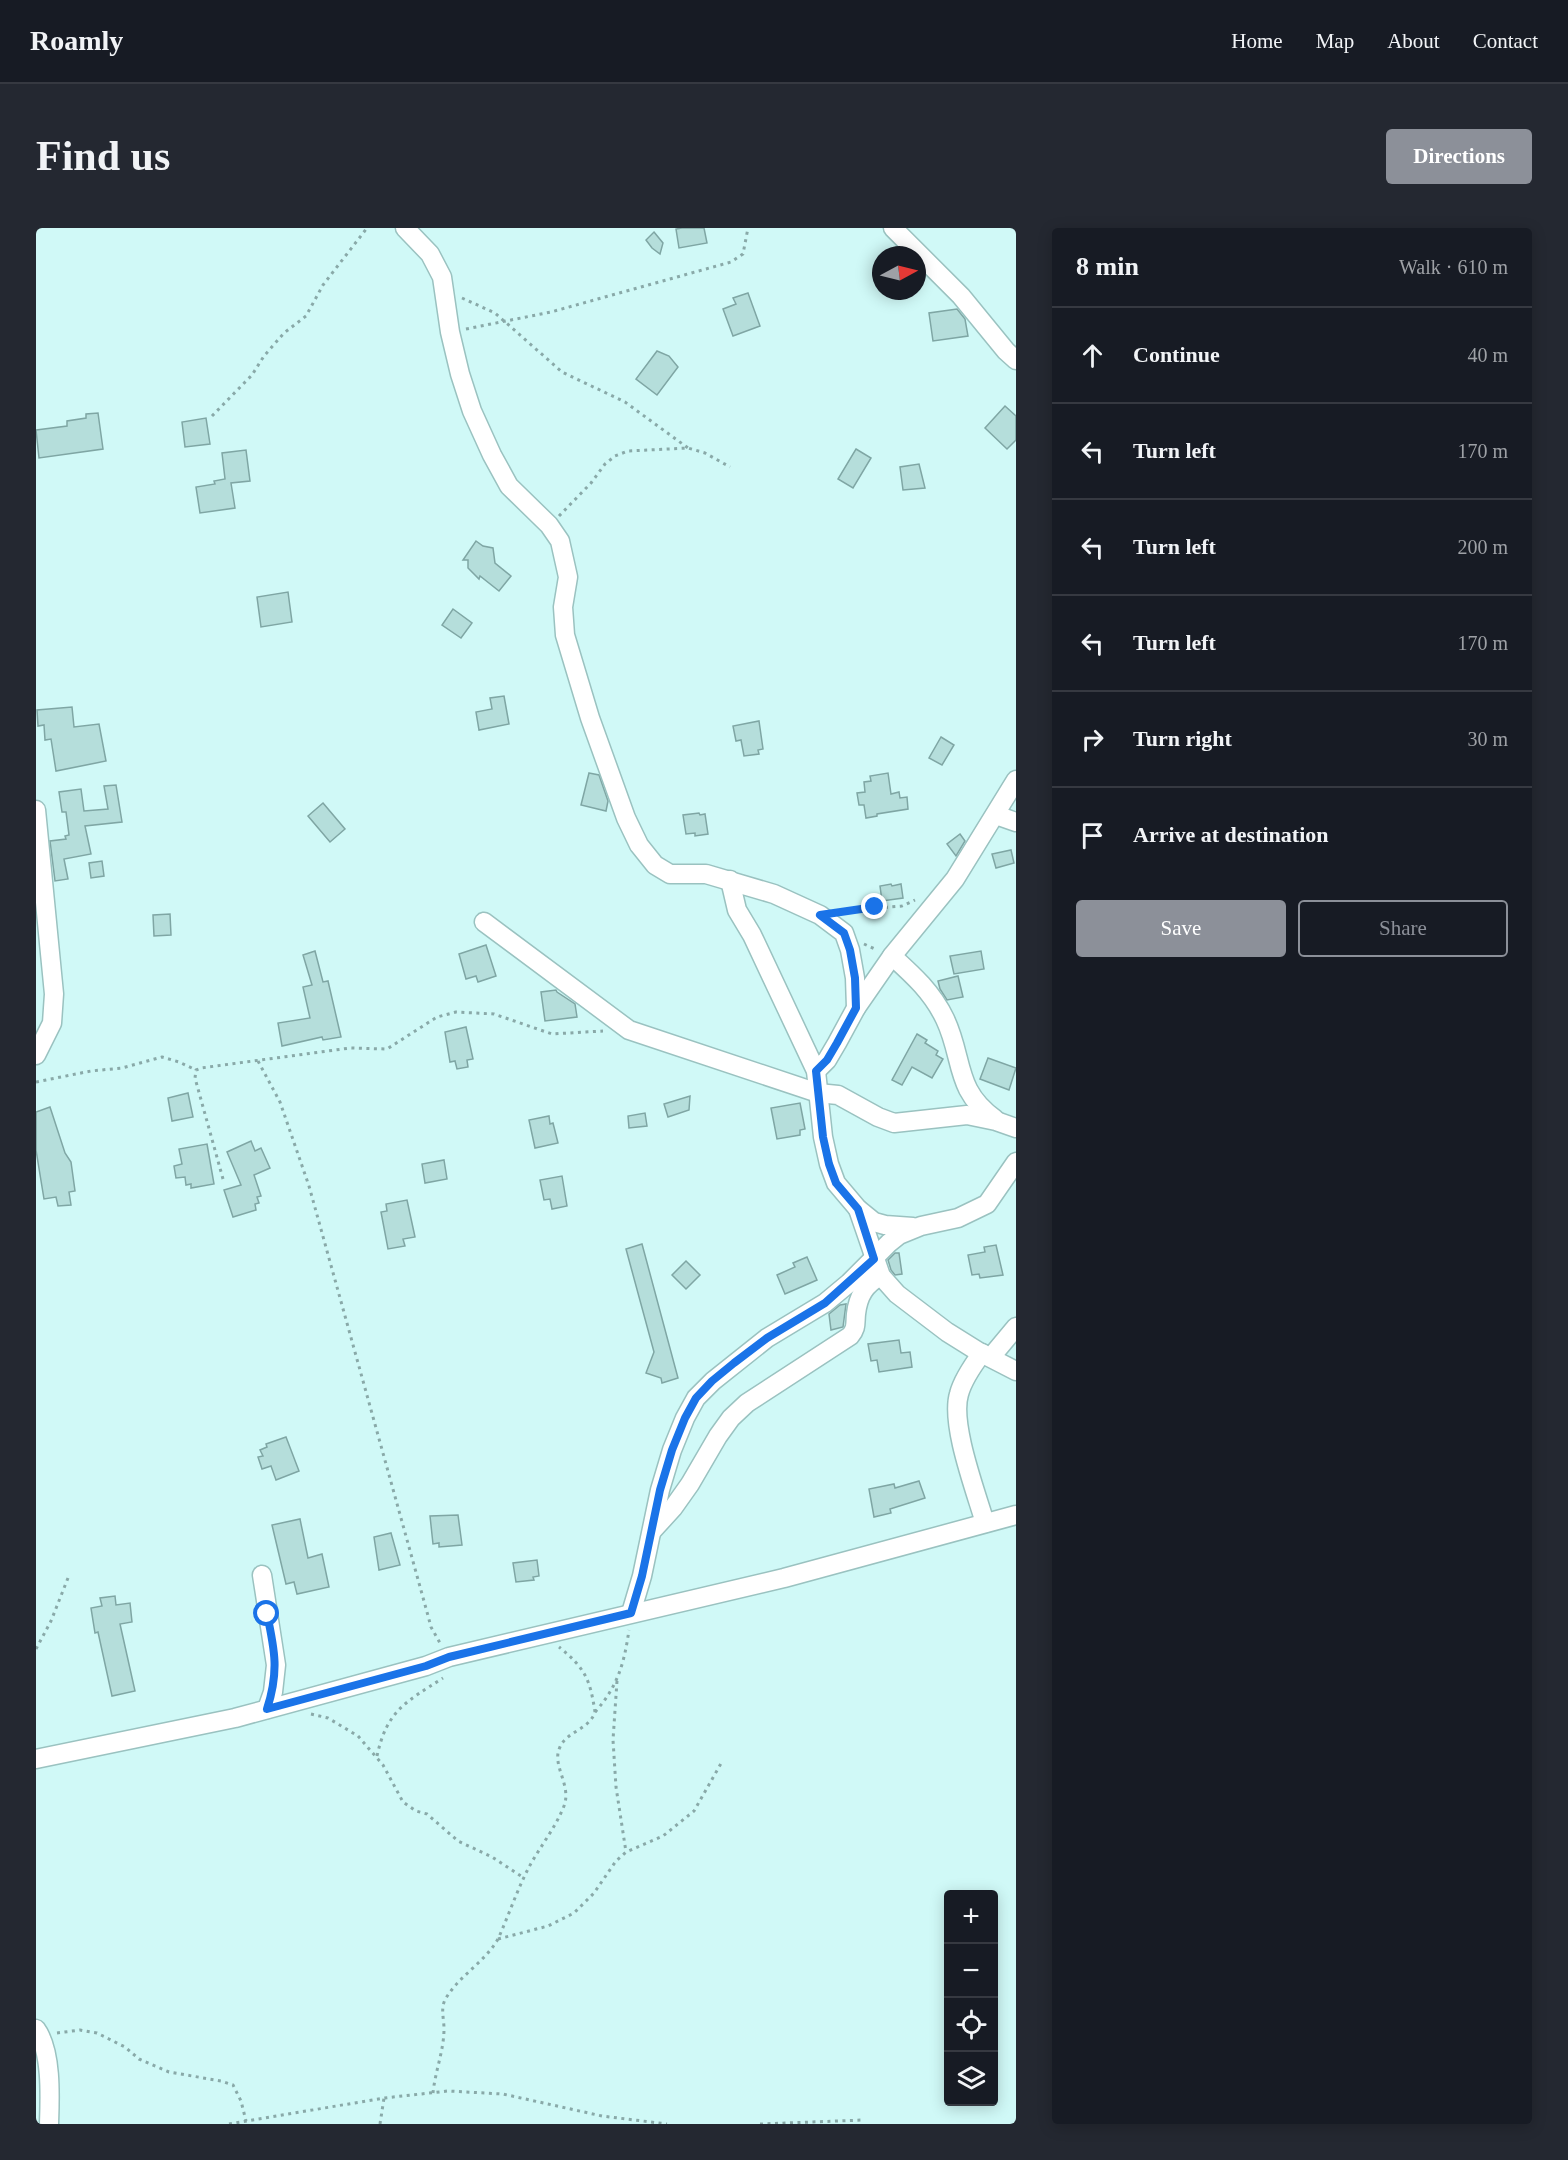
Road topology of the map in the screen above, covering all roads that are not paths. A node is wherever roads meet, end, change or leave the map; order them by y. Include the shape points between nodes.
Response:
1 (405, 228) edge
2 (893, 228) edge
3 (1016, 360) edge
4 (1016, 780) edge
5 (36, 810) edge
6 (996, 815) junction
7 (1016, 822) edge
8 (730, 880) junction
9 (484, 922) dead end
10 (892, 956) junction
11 (856, 1008) junction
12 (36, 1055) edge
13 (816, 1071) junction
14 (818, 1093) junction
15 (996, 1121) junction
16 (1016, 1128) edge
17 (1016, 1162) edge
18 (1016, 1189) edge
19 (987, 1204) junction
20 (858, 1209) junction
21 (921, 1226) junction
22 (878, 1268) junction
23 (1016, 1327) edge
24 (986, 1355) junction
25 (1016, 1371) edge
26 (1016, 1515) edge
27 (985, 1522) junction
28 (652, 1531) junction
29 (262, 1575) dead end
30 (631, 1613) junction
31 (267, 1709) junction
32 (36, 1759) edge
33 (38, 2032) edge
34 (50, 2124) edge

1 - 8 street via 430,254 442,277 450,332 472,411 492,455 509,486 560,541 567,577 565,635 590,718 639,845 655,865 670,874 706,874
2 - 3 street via 967,303
4 - 6 street
5 - 12 street via 54,994 52,1023
6 - 7 street
6 - 10 street via 955,879
8 - 11 street via 820,915 844,933 855,978
8 - 13 street via 738,910
9 - 14 street via 629,1030
10 - 11 street
10 - 15 street via 932,995 952,1036 965,1085 975,1103
11 - 13 street via 827,1060
13 - 14 street
14 - 15 street via 838,1095 894,1123 967,1115
14 - 20 street via 829,1164 836,1183
15 - 16 street
17 - 19 street
18 - 19 street
19 - 21 street via 958,1218
20 - 21 street via 874,1222 897,1227
20 - 22 street
21 - 22 street via 889,1243
22 - 24 street via 897,1294 947,1332
22 - 28 street via 861,1294 850,1336 747,1403 731,1418 673,1508
22 - 28 street via 767,1338 696,1398 672,1450
23 - 24 street
24 - 25 street
24 - 27 street via 969,1372 958,1394 957,1412
26 - 27 street
27 - 30 street via 784,1578
28 - 30 street
29 - 31 street via 276,1665
30 - 31 street via 449,1657
31 - 32 street
33 - 34 street via 45,2048

